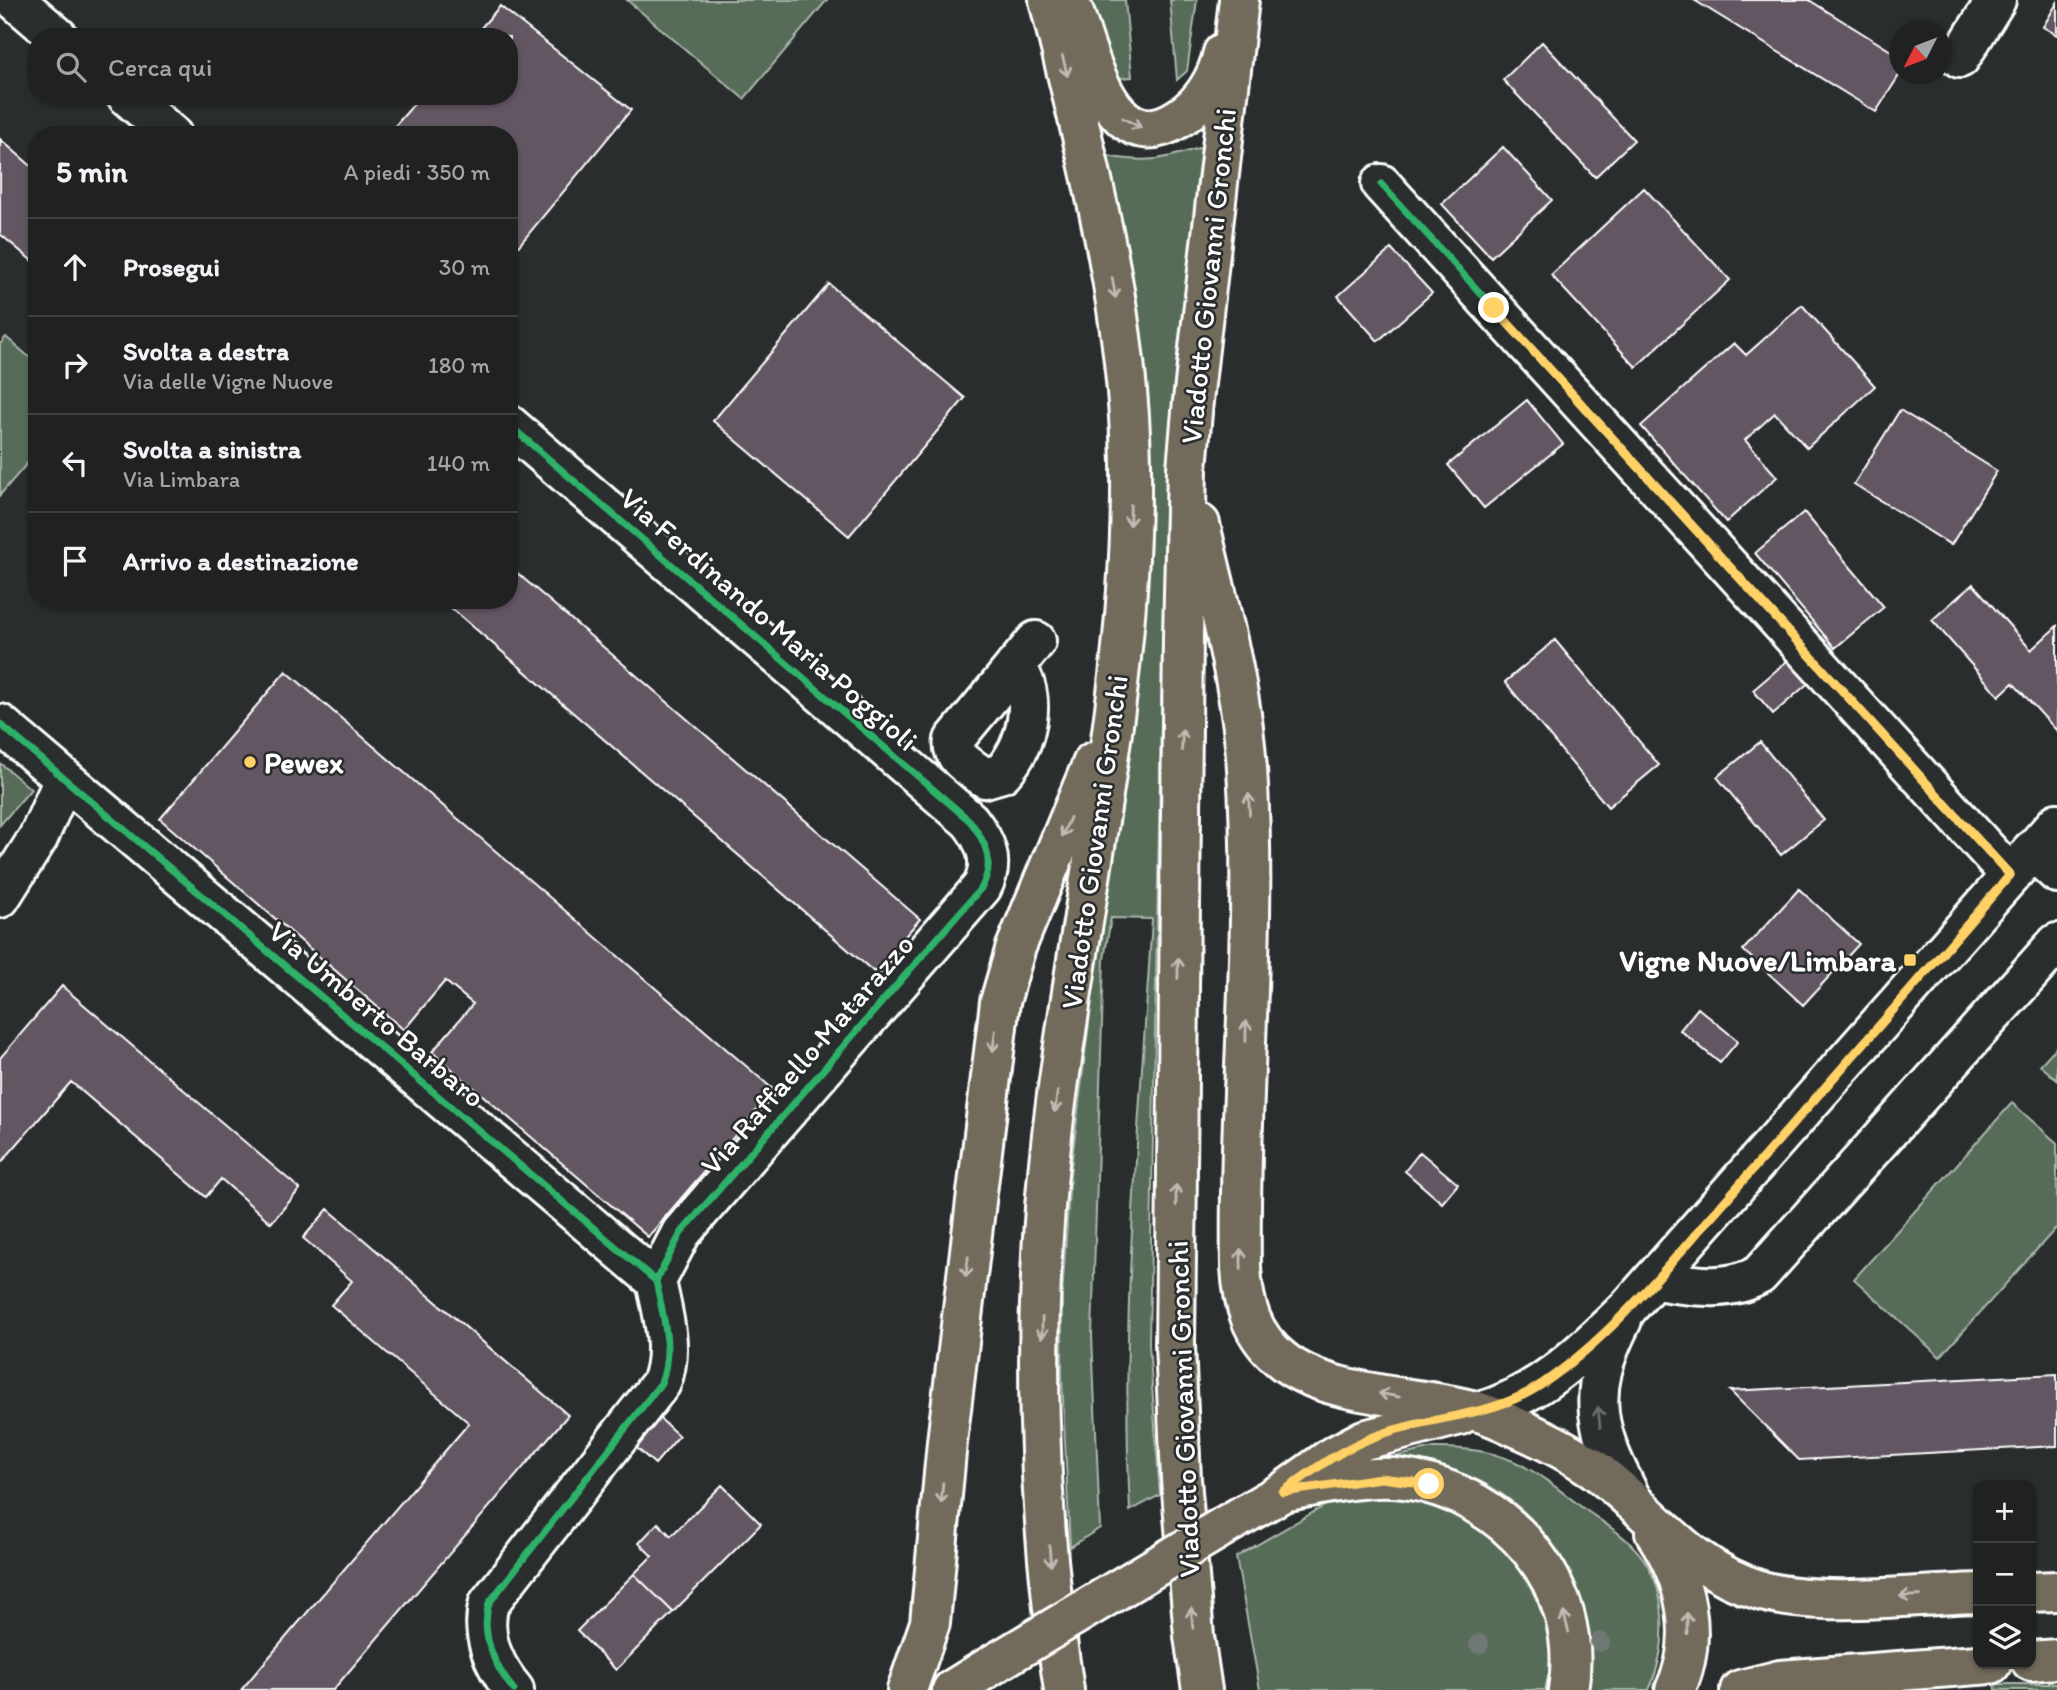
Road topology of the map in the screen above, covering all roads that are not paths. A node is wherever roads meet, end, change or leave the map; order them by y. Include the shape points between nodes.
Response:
1 (15, 0) edge
2 (1049, 0) edge
3 (1069, 0) edge
4 (1233, 0) edge
5 (1239, 0) edge
6 (1996, 0) edge
7 (48, 28) edge
8 (1960, 58) dead end
9 (137, 105) edge
10 (162, 126) edge
11 (1381, 184) dead end
12 (518, 433) edge
13 (1187, 468) junction
14 (1113, 719) junction
15 (0, 724) edge
16 (969, 765) junction
17 (64, 779) junction
18 (942, 798) junction
19 (2039, 855) edge
20 (989, 856) joint
21 (0, 898) edge
22 (2057, 943) edge
23 (1655, 1280) junction
24 (656, 1281) junction
25 (1627, 1309) junction
26 (1480, 1412) junction
27 (1283, 1492) junction
28 (1633, 1502) junction
29 (2057, 1591) edge
30 (2036, 1592) edge
31 (1973, 1593) edge
32 (2057, 1659) edge
33 (2036, 1661) edge
34 (1973, 1665) edge
35 (1201, 1688) edge
36 (514, 1690) edge
37 (907, 1690) edge
38 (952, 1690) edge
39 (1064, 1690) edge
40 (1568, 1690) edge
41 (1675, 1690) edge
42 (1740, 1690) edge

1 - 7 street
2 -> 14 main road, Viadotto Giovanni Gronchi via 1103,229 1126,382 1130,510
3 -> 4 main road via 1107,101 1130,123 1150,130 1184,116 1208,91 1221,64
5 - 13 main road, Viadotto Giovanni Gronchi
6 - 8 street
9 - 10 street
11 - 19 street
12 - 18 street, Via Ferdinando Maria Poggioli
26 -> 13 main road via 1315,1379 1283,1361 1262,1340 1247,1313 1241,1239 1250,842 1247,768 1239,698
35 -> 13 main road, Viadotto Giovanni Gronchi via 1181,1479 1175,1345
14 -> 37 main road via 1016,947 1000,1002 930,1623
14 -> 39 main road, Viadotto Giovanni Gronchi via 1056,1100 1044,1222 1043,1466
15 - 17 street, Via Umberto Barbaro
16 - 16 street via 985,778 993,778 1010,764 1021,744 1028,693 1026,654 954,740 957,756
16 - 18 street
17 - 21 street via 38,838
17 - 24 street, Via Umberto Barbaro
18 - 20 street, Via Ferdinando Maria Poggioli via 977,830
19 - 23 street
20 - 24 street, Via Raffaello Matarazzo via 985,880 977,892 681,1233
22 - 23 street via 1759,1275 1748,1282 1717,1286
23 - 25 street
24 - 36 street via 667,1333 665,1371 654,1393 489,1603 487,1642
25 - 26 street via 1540,1386
28 -> 25 street via 1604,1444 1598,1412 1604,1364
26 - 27 main road via 1364,1440
26 - 28 main road via 1556,1445
27 - 38 main road, bridge
40 -> 27 main road via 1571,1650 1558,1594 1527,1542 1504,1521 1463,1496 1403,1479 1342,1481
31 -> 28 main road via 1824,1598 1761,1590 1735,1581 1691,1555
41 -> 28 main road via 1686,1651 1685,1596 1672,1563
29 - 30 main road
32 - 33 main road
34 - 42 main road via 1791,1679

